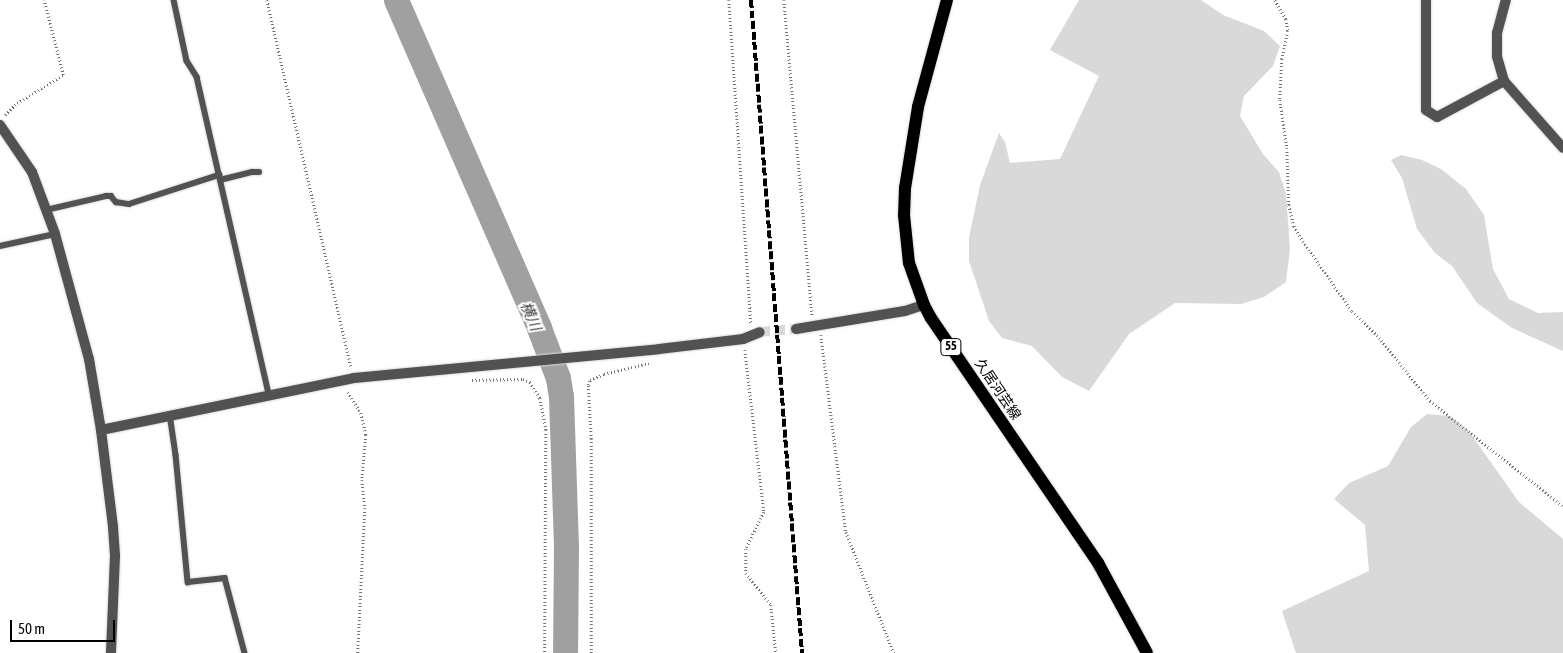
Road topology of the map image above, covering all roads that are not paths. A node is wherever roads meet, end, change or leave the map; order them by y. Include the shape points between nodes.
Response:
1 (174, 0) edge
2 (946, 0) edge
3 (1426, 0) edge
4 (1506, 0) edge
5 (1504, 81) junction
6 (0, 125) edge
7 (1563, 148) edge
8 (259, 172) dead end
9 (220, 178) junction
10 (46, 210) junction
11 (54, 234) junction
12 (0, 246) edge
13 (924, 305) junction
14 (796, 329) tunnel mouth
15 (752, 335) tunnel mouth
16 (270, 395) junction
17 (170, 414) junction
18 (101, 430) junction
19 (111, 653) edge
20 (245, 653) edge
21 (1147, 653) edge

1 - 9 lane via 187,60 197,77
2 - 13 main road, 久居河芸線 / 55 via 918,107 905,188 909,263
3 - 5 street via 1426,110 1437,117
4 - 5 street via 1497,34 1497,56
5 - 7 street
6 - 10 street via 32,172
8 - 9 lane
9 - 10 lane via 129,204 106,196
9 - 16 lane
10 - 11 street
11 - 12 lane
11 - 18 street via 89,359
13 - 14 street
13 - 21 main road, 久居河芸線 / 55 via 1098,563
15 - 16 street via 659,349 349,379
16 - 17 street
17 - 18 street
17 - 20 lane via 188,582 225,578
18 - 19 street via 115,556

